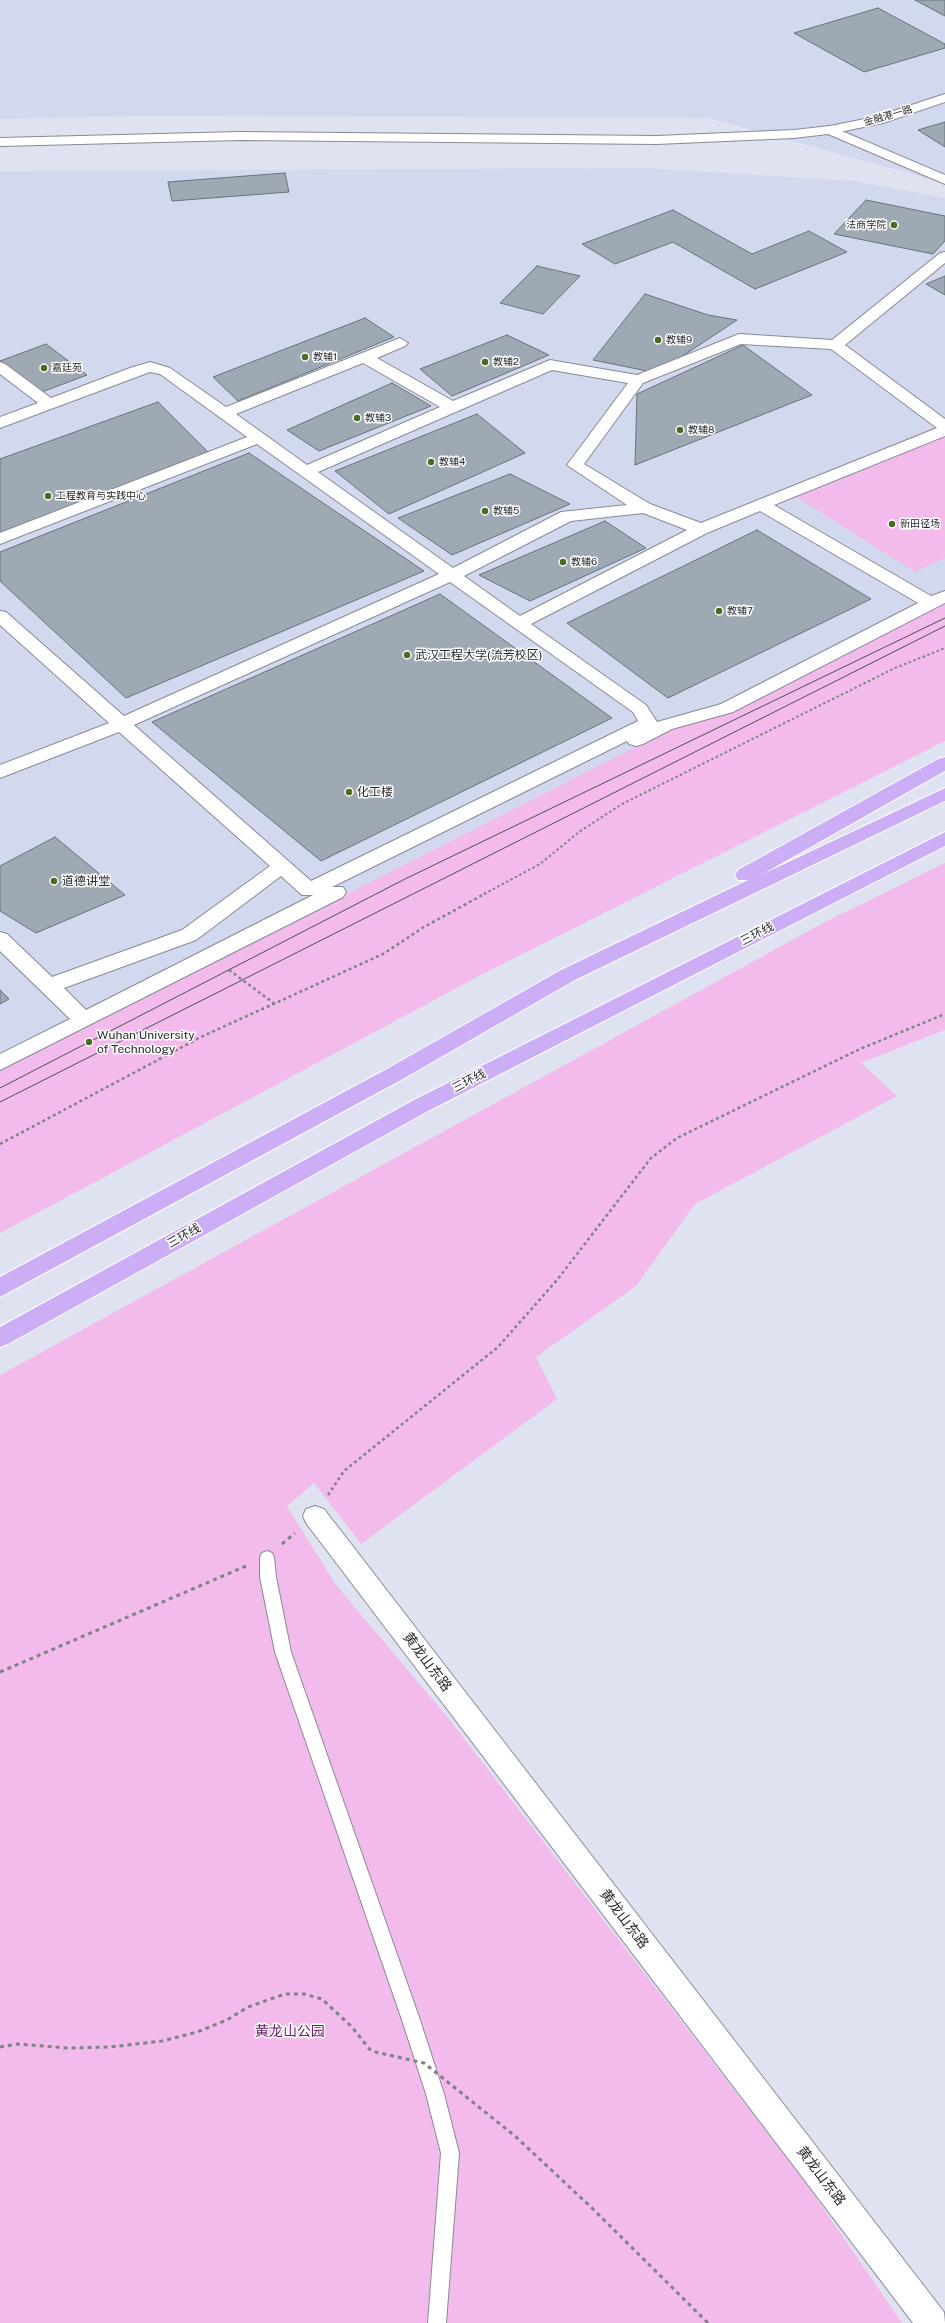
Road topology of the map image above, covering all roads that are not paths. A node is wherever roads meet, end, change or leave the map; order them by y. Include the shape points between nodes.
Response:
1 (945, 98) edge
2 (830, 130) junction
3 (0, 142) edge
4 (945, 180) edge
5 (945, 256) edge
6 (400, 343) dead end
7 (835, 345) junction
8 (364, 357) junction
9 (0, 367) edge
10 (638, 380) junction
11 (49, 404) junction
12 (453, 408) junction
13 (225, 413) junction
14 (0, 424) edge
15 (943, 427) edge
16 (259, 438) junction
17 (306, 471) junction
18 (761, 505) junction
19 (644, 508) junction
20 (701, 529) junction
21 (0, 538) edge
22 (452, 575) junction
23 (938, 599) edge
24 (0, 616) edge
25 (520, 623) junction
26 (17, 631) junction
27 (0, 638) edge
28 (122, 724) junction
29 (945, 763) edge
30 (0, 772) edge
31 (945, 794) edge
32 (945, 838) edge
33 (282, 866) junction
34 (189, 935) junction
35 (0, 940) edge
36 (212, 955) junction
37 (568, 975) junction
38 (49, 986) junction
39 (84, 1020) junction
40 (0, 1063) edge
41 (0, 1288) edge
42 (0, 1338) edge
43 (315, 1516) road end
44 (267, 1557) road end
45 (438, 2323) edge
46 (933, 2323) edge

1 - 2 street, 金融港一路 via 878,120
2 - 3 street, 金融港一路 via 657,140 240,136
2 - 4 street
5 - 7 street
6 - 8 street
7 - 10 street via 739,339
7 - 15 street
8 - 12 street
8 - 13 street
9 - 11 street
10 - 12 street via 550,365
10 - 19 street via 575,466
11 - 13 street via 150,367 165,371
11 - 14 street
12 - 17 street
13 - 16 street
15 - 18 street
16 - 17 street
16 - 21 street
17 - 22 street
18 - 20 street
18 - 23 street
19 - 20 street
19 - 22 street via 567,516
20 - 25 street
22 - 25 street
22 - 28 street
23 - 36 street via 727,708 666,724
24 - 26 street
25 - 33 street via 640,709 648,723 309,890
26 - 27 street
26 - 28 street
28 - 30 street
28 - 33 street
29 - 37 highway
31 - 37 highway
32 - 42 highway, 三环线 via 422,1105
33 - 34 street
34 - 36 street
34 - 38 street
35 - 38 street
36 - 39 street
37 - 41 highway via 393,1075
38 - 39 street
39 - 40 street
43 - 46 street, 黄龙山东路
44 - 45 lane via 268,1577 284,1652 424,2062 450,2153

